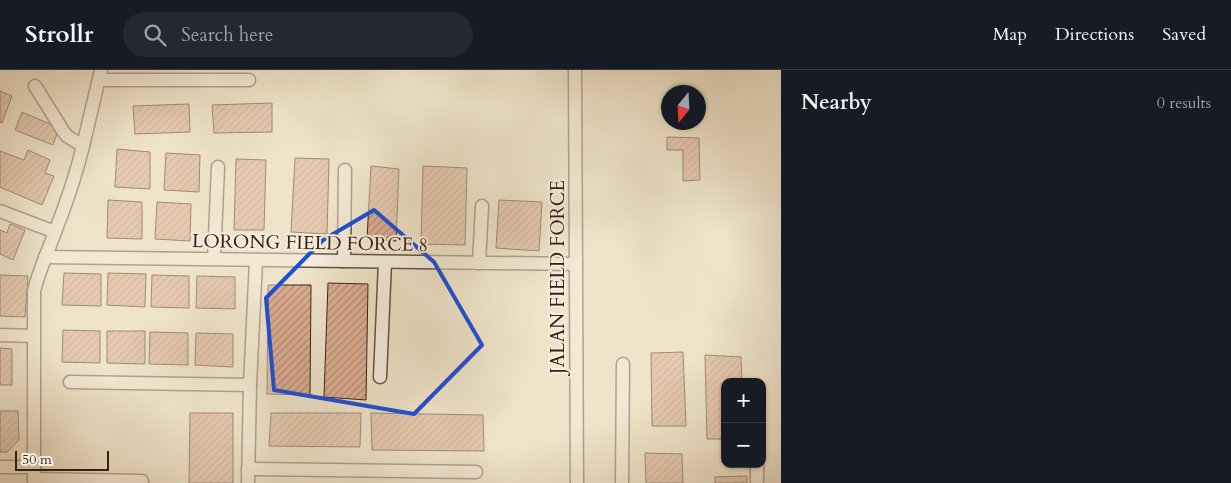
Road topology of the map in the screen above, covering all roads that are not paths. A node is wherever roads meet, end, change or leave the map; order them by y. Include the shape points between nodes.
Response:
1 (575, 70) edge
2 (100, 75) edge
3 (249, 80) dead end
4 (36, 86) dead end
5 (83, 146) junction
6 (218, 167) dead end
7 (345, 170) dead end
8 (482, 206) dead end
9 (0, 211) edge
10 (55, 232) junction
11 (44, 257) junction
12 (214, 260) junction
13 (256, 260) junction
14 (344, 261) junction
15 (385, 262) junction
16 (479, 263) junction
17 (576, 264) junction
18 (0, 335) edge
19 (34, 336) junction
20 (623, 364) dead end
21 (380, 377) dead end
22 (70, 382) dead end
23 (250, 385) junction
24 (0, 467) edge
25 (757, 468) edge
26 (248, 469) junction
27 (476, 472) dead end
28 (34, 476) edge
29 (142, 481) dead end
30 (248, 483) edge
31 (577, 483) edge
32 (622, 483) edge
33 (757, 483) edge

1 - 17 street, JALAN FIELD FORCE
2 - 3 street
2 - 5 street
4 - 5 street via 67,136
5 - 10 street
6 - 12 street
7 - 14 street
8 - 16 street
9 - 10 street
10 - 11 street
11 - 12 street, LORONG FIELD FORCE 8
11 - 19 street via 34,291
12 - 13 street, LORONG FIELD FORCE 8
13 - 14 street, LORONG FIELD FORCE 8
13 - 23 street
14 - 15 street, LORONG FIELD FORCE 8
15 - 16 street, LORONG FIELD FORCE 8
15 - 21 street
16 - 17 street, LORONG FIELD FORCE 8
17 - 31 street, JALAN FIELD FORCE
18 - 19 street
19 - 28 street
20 - 32 street
22 - 23 street
23 - 26 street
24 - 28 street
25 - 33 street
26 - 27 street
26 - 30 street
28 - 29 street

